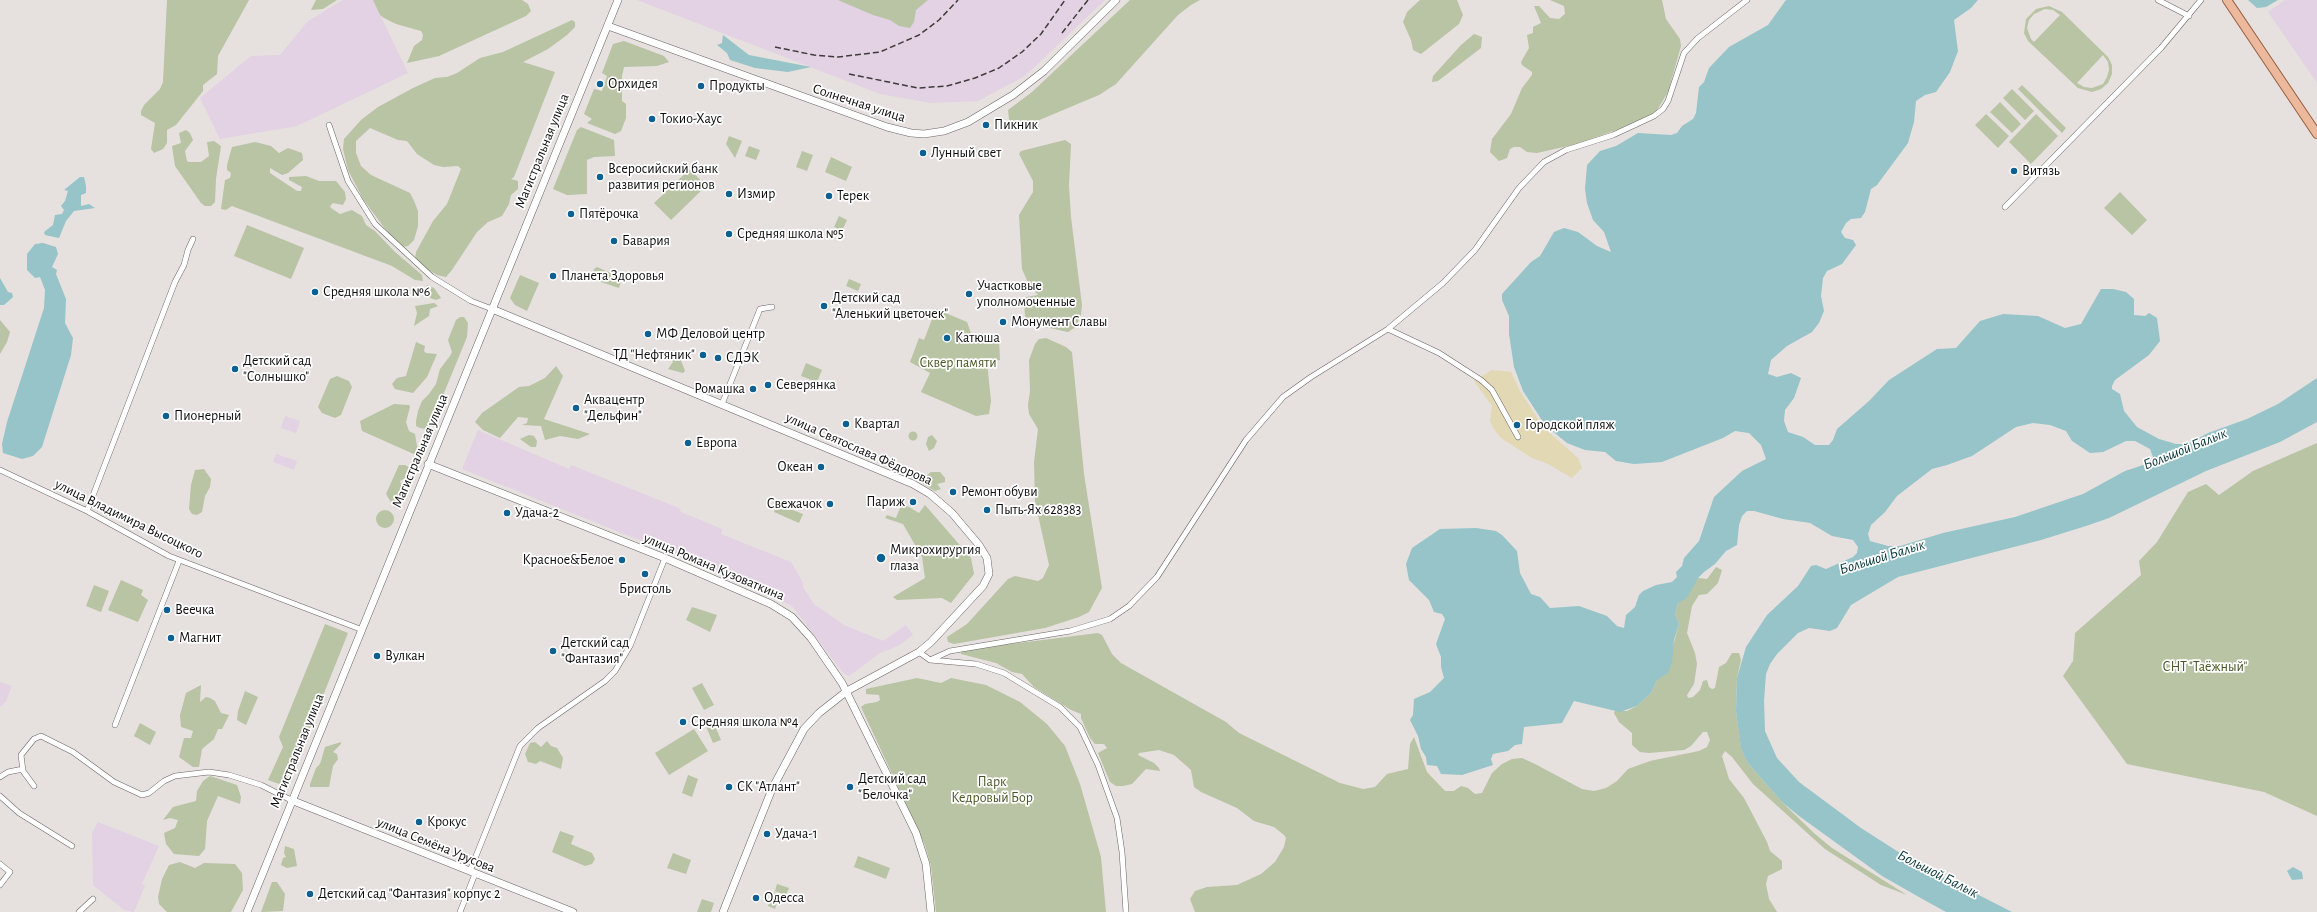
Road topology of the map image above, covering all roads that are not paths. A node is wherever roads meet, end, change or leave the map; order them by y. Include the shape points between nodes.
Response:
1 (618, 0) edge
2 (1116, 0) edge
3 (1747, 0) edge
4 (2158, 0) edge
5 (2201, 0) edge
6 (2228, 0) edge
7 (2189, 16) junction
8 (608, 26) junction
9 (329, 125) dead end
10 (2317, 134) edge
11 (2005, 207) dead end
12 (193, 238) dead end
13 (772, 307) dead end
14 (492, 310) junction
15 (1388, 328) junction
16 (722, 404) junction
17 (1518, 437) dead end
18 (428, 464) junction
19 (0, 470) edge
20 (87, 511) junction
21 (665, 558) junction
22 (179, 561) junction
23 (360, 629) junction
24 (919, 652) junction
25 (930, 660) junction
26 (847, 691) junction
27 (115, 725) dead end
28 (23, 769) junction
29 (0, 776) edge
30 (34, 786) dead end
31 (0, 796) edge
32 (291, 800) junction
33 (72, 846) dead end
34 (0, 864) edge
35 (473, 872) junction
36 (0, 885) edge
37 (93, 899) dead end
38 (79, 912) edge
39 (247, 912) edge
40 (460, 912) edge
41 (573, 912) edge
42 (723, 912) edge
43 (931, 912) edge
44 (1126, 912) edge

1 - 8 street, Магистральная улица
2 - 8 street, Солнечная улица via 1044,71 1013,95 968,122 944,131 924,134 887,127
3 - 15 street via 1687,49 1680,61 1668,101 1663,109 1654,116 1613,135 1566,150 1544,162 1519,188 1475,250 1443,283
4 - 7 street
5 - 7 street
6 - 10 main road
7 - 11 street via 2162,48
8 - 14 street, Магистральная улица
9 - 14 street via 348,180 375,224 432,277
12 - 20 street
13 - 16 street via 760,309
14 - 16 street, улица Святослава Фёдорова
14 - 18 street, Магистральная улица
15 - 17 street via 1439,353 1482,380 1492,390
15 - 25 street via 1283,397 1264,417 1235,455 1157,577 1140,597 1120,614 1070,631 950,651
16 - 24 street, улица Святослава Фёдорова via 921,488 952,513 979,545 989,566 986,581 938,636
18 - 21 street, улица Романа Кузоваткина
18 - 23 street, Магистральная улица
19 - 20 street, улица Владимира Высоцкого
20 - 22 street, улица Владимира Высоцкого
21 - 26 street, улица Романа Кузоваткина via 784,610 811,638
21 - 35 street via 630,646 615,671 605,681 538,728 520,746 513,759
22 - 23 street, улица Владимира Высоцкого
22 - 27 street
23 - 32 street, Магистральная улица
24 - 25 street
24 - 26 street, улица Святослава Фёдорова
25 - 44 street via 976,664 1004,673 1060,707 1080,727 1098,765 1117,818
26 - 42 street, улица Святослава Фёдорова via 813,719 794,745 763,809
26 - 43 street, улица Романа Кузоваткина via 916,833 926,864
28 - 29 street
28 - 30 street
28 - 32 street via 22,753 34,739 41,736 73,752 114,782 142,795 171,777 201,772 229,775 261,785
31 - 33 street via 19,813
32 - 35 street, улица Семёна Урусова
32 - 39 street, Магистральная улица
34 - 36 street via 10,872
35 - 40 street
35 - 41 street, улица Семёна Урусова
37 - 38 street

